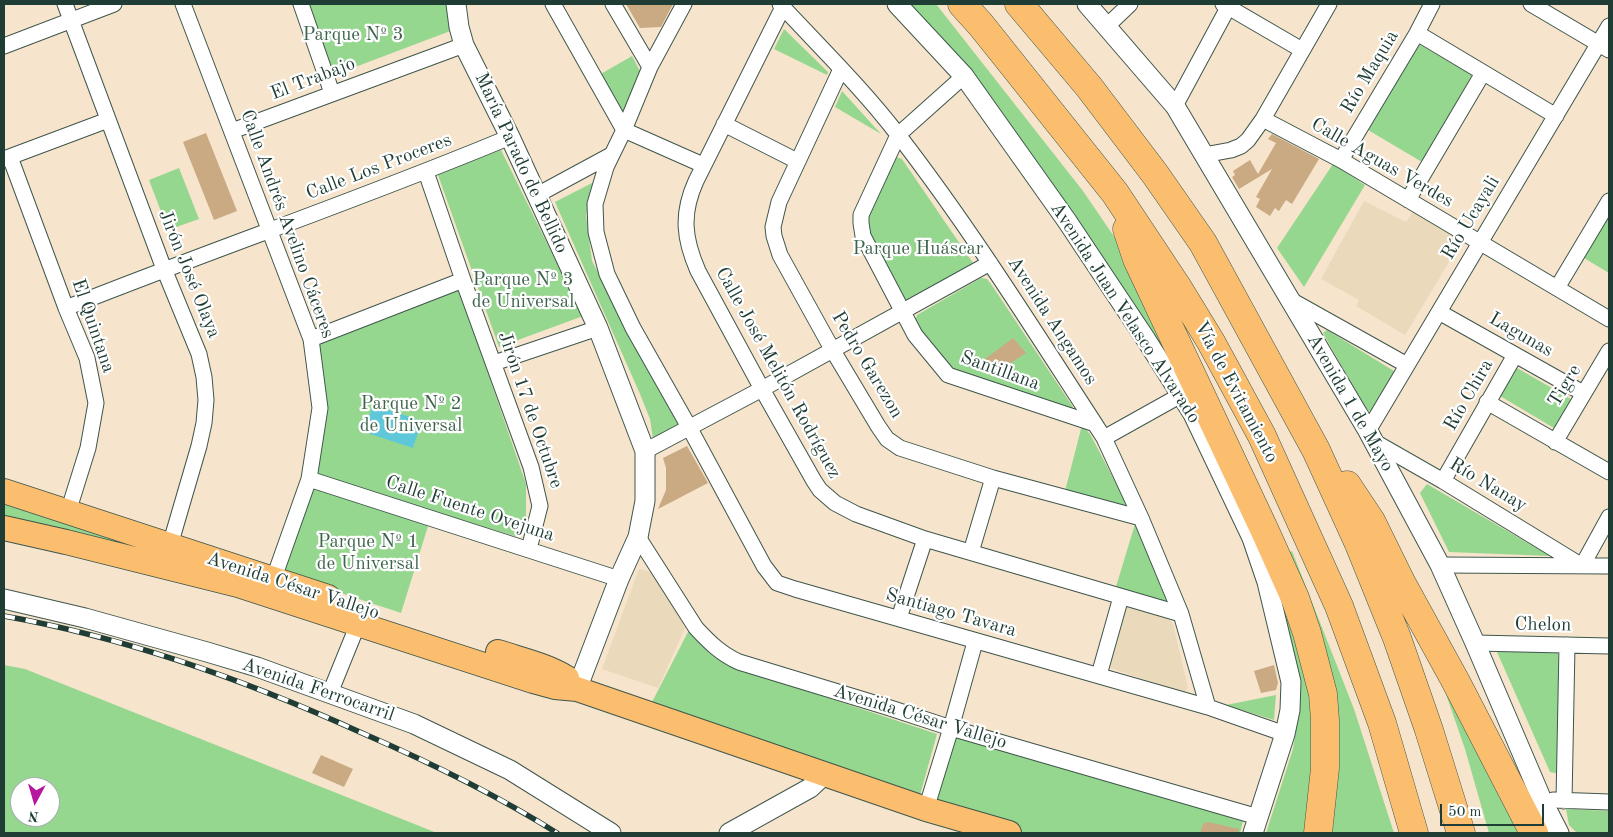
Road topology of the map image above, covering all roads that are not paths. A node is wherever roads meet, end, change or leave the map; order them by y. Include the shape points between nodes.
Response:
1 (65, 4) edge
2 (114, 4) edge
3 (183, 4) edge
4 (302, 4) edge
5 (456, 4) edge
6 (553, 4) edge
7 (612, 4) edge
8 (684, 4) edge
9 (897, 4) edge
10 (962, 4) edge
11 (1019, 4) edge
12 (1087, 4) edge
13 (1130, 4) edge
14 (1329, 4) edge
15 (1432, 4) edge
16 (1532, 4) edge
17 (782, 5) edge
18 (1227, 5) edge
19 (71, 21) junction
20 (1107, 26) junction
21 (1609, 26) edge
22 (1417, 33) junction
23 (464, 45) junction
24 (4, 46) edge
25 (1604, 47) edge
26 (1302, 50) junction
27 (650, 67) junction
28 (841, 69) junction
29 (1483, 73) junction
30 (964, 76) junction
31 (332, 93) junction
32 (1175, 106) junction
33 (1556, 116) junction
34 (1263, 119) junction
35 (108, 120) junction
36 (724, 124) junction
37 (624, 130) junction
38 (232, 131) junction
39 (898, 135) junction
40 (510, 137) junction
41 (611, 155) junction
42 (1204, 155) junction
43 (7, 158) edge
44 (1341, 160) junction
45 (797, 161) junction
46 (704, 165) junction
47 (426, 172) junction
48 (1115, 193) junction
49 (537, 195) junction
50 (1408, 200) junction
51 (1609, 202) edge
52 (270, 231) junction
53 (1480, 243) junction
54 (990, 263) junction
55 (164, 269) junction
56 (463, 280) junction
57 (1557, 288) junction
58 (1289, 299) junction
59 (66, 308) junction
60 (903, 310) junction
61 (1439, 312) junction
62 (1609, 320) edge
63 (598, 328) junction
64 (311, 339) junction
65 (832, 349) junction
66 (1609, 351) edge
67 (1514, 355) junction
68 (494, 363) junction
69 (1407, 365) junction
70 (762, 389) junction
71 (1583, 393) junction
72 (1181, 395) junction
73 (1487, 402) junction
74 (1095, 424) junction
75 (689, 427) junction
76 (1371, 436) junction
77 (1104, 438) junction
78 (1555, 442) junction
79 (1316, 450) junction
80 (645, 451) junction
81 (1609, 472) edge
82 (994, 478) junction
83 (309, 479) junction
84 (1443, 481) junction
85 (4, 491) edge
86 (68, 512) junction
87 (1609, 517) edge
88 (1141, 518) junction
89 (4, 528) edge
90 (638, 537) junction
91 (925, 539) junction
92 (530, 549) junction
93 (971, 552) junction
94 (166, 555) junction
95 (1440, 565) junction
96 (1582, 566) junction
97 (1609, 566) edge
98 (619, 579) junction
99 (271, 587) junction
100 (1121, 597) junction
101 (4, 600) edge
102 (1181, 614) junction
103 (899, 618) junction
104 (358, 624) junction
105 (975, 642) junction
106 (1475, 643) junction
107 (1567, 645) junction
108 (1609, 646) edge
109 (1099, 675) junction
110 (577, 689) junction
111 (330, 694) junction
112 (1208, 708) junction
113 (951, 728) junction
114 (1285, 734) junction
115 (825, 774) junction
116 (1542, 800) junction
117 (1564, 801) junction
118 (1609, 802) edge
119 (926, 809) junction
120 (1255, 825) edge
121 (1552, 831) edge
122 (610, 833) edge
123 (729, 833) edge
124 (1009, 833) edge
125 (1318, 833) edge
126 (1414, 833) edge
127 (1461, 833) edge

1 - 19 street, Jirón José Olaya
2 - 19 street
3 - 38 street, Calle Andrés Avelino Cáceres
4 - 31 street
5 - 23 street, María Parado de Bellido
6 - 37 street
7 - 27 street
8 - 27 street, Santiago Tavara
9 - 30 street, Avenida Juan Velasco Alvarado
10 - 48 highway, Vía de Evitamiento
11 - 79 highway via 1089,87 1203,243
12 - 20 street, Avenida 1 de Mayo
13 - 20 street
14 - 26 street
15 - 22 street, Río Maquia
16 - 25 street
17 - 28 street, Avenida Angamos
17 - 36 street, Calle José Melitón Rodríguez
18 - 26 street
18 - 32 street
19 - 24 street
19 - 35 street, Jirón José Olaya
20 - 32 street, Avenida 1 de Mayo
21 - 25 street, Río Ucayali
22 - 29 street
22 - 44 street, Río Maquia
23 - 31 street, El Trabajo
23 - 40 street, María Parado de Bellido
25 - 33 street, Río Ucayali
26 - 34 street
27 - 37 street, Santiago Tavara
28 - 39 street, Avenida Angamos
28 - 45 street, Pedro Garezon
29 - 33 street
29 - 50 street
30 - 39 street, Santillana
30 - 72 street, Avenida Juan Velasco Alvarado via 1067,221
31 - 38 street, El Trabajo
32 - 42 street, Avenida 1 de Mayo
33 - 53 street, Río Ucayali
34 - 42 street via 1241,146
34 - 44 street, Calle Aguas Verdes
35 - 43 street
35 - 55 street, Jirón José Olaya
36 - 45 street
36 - 46 street, Calle José Melitón Rodríguez
37 - 41 street, Santiago Tavara
37 - 46 street
38 - 52 street, Calle Andrés Avelino Cáceres
39 - 54 street, Avenida Angamos
39 - 60 street, Santillana via 864,207 861,223 863,236
40 - 47 street, Calle Los Proceres
40 - 49 street, María Parado de Bellido
41 - 49 street
41 - 75 street, Santiago Tavara via 595,204 599,247 607,274 632,328
42 - 58 street, Avenida 1 de Mayo
43 - 59 street, El Quintana
44 - 50 street, Calle Aguas Verdes
45 - 65 street, Pedro Garezon via 776,212 774,236 780,254
46 - 70 street, Calle José Melitón Rodríguez via 687,205 688,244 698,271
47 - 52 street, Calle Los Proceres
47 - 56 street, Jirón 17 de Octubre
48 - 125 highway via 1137,259 1265,531 1307,633 1323,694 1326,720
48 - 126 highway, Vía de Evitamiento via 1211,342 1271,457 1339,606 1382,723
49 - 63 street, María Parado de Bellido
50 - 53 street, Calle Aguas Verdes
51 - 57 street
52 - 55 street, Calle Los Proceres
52 - 64 street, Calle Andrés Avelino Cáceres
53 - 57 street, Calle Aguas Verdes
53 - 61 street, Río Ucayali
54 - 60 street
54 - 74 street, Avenida Angamos
55 - 59 street, Calle Los Proceres
55 - 94 street, Jirón José Olaya via 199,354 206,400 199,446
56 - 64 street
56 - 68 street, Jirón 17 de Octubre
57 - 62 street, Calle Aguas Verdes
58 - 69 street
58 - 76 street, Avenida 1 de Mayo
59 - 86 street, El Quintana via 87,358 96,403 88,448
60 - 65 street
60 - 74 street, Santillana via 915,335 948,375
61 - 67 street, Lagunas
61 - 69 street, Río Ucayali
63 - 68 street
63 - 80 street, María Parado de Bellido
64 - 83 street, Calle Andrés Avelino Cáceres via 320,408
65 - 70 street
65 - 82 street, Pedro Garezon via 887,439 900,448
66 - 71 street, Tigre
67 - 71 street, Lagunas
67 - 73 street, Río Chira
68 - 92 street, Jirón 17 de Octubre via 531,467 540,506
69 - 76 street, Río Ucayali
70 - 75 street
70 - 91 street, Calle José Melitón Rodríguez via 814,481 827,497 845,510
71 - 78 street, Tigre
72 - 77 street
72 - 114 street, Avenida Juan Velasco Alvarado via 1252,538 1268,582 1290,682 1290,710
73 - 78 street
73 - 84 street, Río Chira
74 - 77 street, Avenida Angamos
75 - 80 street
75 - 103 street, Santiago Tavara via 764,566 777,582
76 - 84 street, Río Nanay
76 - 95 street, Avenida 1 de Mayo
77 - 88 street, Avenida Angamos
78 - 81 street
79 - 121 highway via 1346,484 1371,521 1456,682
79 - 127 highway via 1397,638
80 - 90 street, María Parado de Bellido via 645,501
82 - 88 street, Pedro Garezon
82 - 93 street
83 - 92 street, Calle Fuente Ovejuna
83 - 99 street, Calle Andrés Avelino Cáceres
84 - 96 street, Río Nanay
85 - 86 main road, Avenida César Vallejo
86 - 94 main road, Avenida César Vallejo
87 - 96 street
88 - 102 street, Avenida Angamos
89 - 94 main road, Avenida César Vallejo
90 - 98 street, María Parado de Bellido
90 - 113 street, Avenida César Vallejo via 696,628 726,656
91 - 93 street, Calle José Melitón Rodríguez
91 - 103 street
92 - 98 street, Calle Fuente Ovejuna
93 - 100 street, Calle José Melitón Rodríguez
94 - 99 main road, Avenida César Vallejo via 238,585
95 - 96 street
95 - 106 street, Avenida 1 de Mayo
96 - 97 street
98 - 110 street, María Parado de Bellido
99 - 104 main road, Avenida César Vallejo
99 - 110 main road, Avenida César Vallejo via 410,624 539,665 569,679
100 - 102 street, Calle José Melitón Rodríguez
100 - 109 street
101 - 111 street, Avenida Ferrocarril via 85,618 207,652
102 - 112 street, Avenida Angamos
103 - 105 street, Santiago Tavara
104 - 110 main road, Avenida César Vallejo via 533,681
104 - 111 street
105 - 109 street, Santiago Tavara
105 - 113 street
106 - 107 street, Chelon
106 - 116 street, Avenida 1 de Mayo
107 - 108 street, Chelon
107 - 117 street
109 - 112 street, Santiago Tavara
110 - 115 main road, Avenida César Vallejo
111 - 122 street, Avenida Ferrocarril via 414,724 510,770
112 - 114 street, Santiago Tavara
113 - 119 street
113 - 120 street, Avenida César Vallejo
114 - 120 street, Avenida Juan Velasco Alvarado
115 - 119 main road, Avenida César Vallejo
115 - 123 street via 810,788
116 - 117 street
116 - 121 street, Avenida 1 de Mayo
117 - 118 street
119 - 124 main road, Avenida César Vallejo

